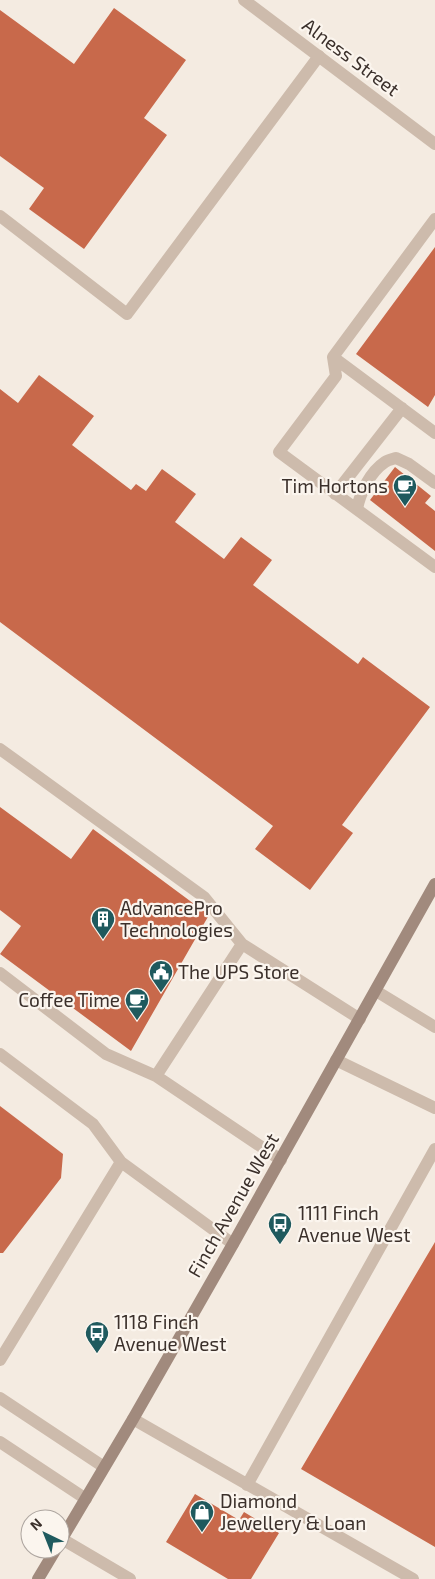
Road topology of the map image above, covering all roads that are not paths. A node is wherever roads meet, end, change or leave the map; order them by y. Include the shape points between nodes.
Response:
1 (244, 0) edge
2 (319, 56) junction
3 (435, 144) edge
4 (0, 216) edge
5 (435, 219) edge
6 (333, 357) junction
7 (402, 408) junction
8 (435, 433) edge
9 (435, 483) edge
10 (336, 494) junction
11 (357, 510) junction
12 (435, 567) edge
13 (0, 749) edge
14 (435, 884) edge
15 (242, 944) junction
16 (0, 973) edge
17 (376, 991) junction
18 (360, 1019) junction
19 (435, 1027) edge
20 (0, 1054) edge
21 (336, 1060) junction
22 (156, 1076) junction
23 (435, 1108) edge
24 (435, 1149) edge
25 (281, 1160) junction
26 (121, 1162) junction
27 (233, 1244) junction
28 (0, 1360) edge
29 (0, 1398) edge
30 (133, 1419) junction
31 (0, 1442) edge
32 (104, 1467) junction
33 (247, 1484) junction
34 (86, 1499) junction
35 (70, 1525) edge
36 (70, 1549) edge
37 (50, 1559) edge
38 (38, 1579) edge
39 (130, 1579) edge
40 (413, 1579) edge

1 - 2 street, Alness Street
2 - 3 street, Alness Street
2 - 4 street via 127,314
5 - 6 street
6 - 7 street
6 - 10 street via 336,376 279,452
7 - 8 street
7 - 10 street
9 - 11 street via 396,458 385,461 364,489
10 - 11 street
11 - 12 street
13 - 15 street via 204,897
14 - 17 main road, Finch Avenue West
15 - 18 street
15 - 22 street
16 - 22 street via 106,1054
17 - 18 main road, Finch Avenue West
17 - 19 street
18 - 21 main road, Finch Avenue West
20 - 26 street via 93,1124
21 - 23 street
21 - 25 main road, Finch Avenue West
22 - 25 street
24 - 33 street
25 - 27 main road, Finch Avenue West
26 - 27 street
26 - 28 street
27 - 30 main road, Finch Avenue West
29 - 32 street
30 - 32 main road, Finch Avenue West
30 - 33 street
31 - 34 street
32 - 34 main road, Finch Avenue West
33 - 40 street
34 - 35 main road, Finch Avenue West
36 - 39 street
37 - 38 main road, Finch Avenue West

